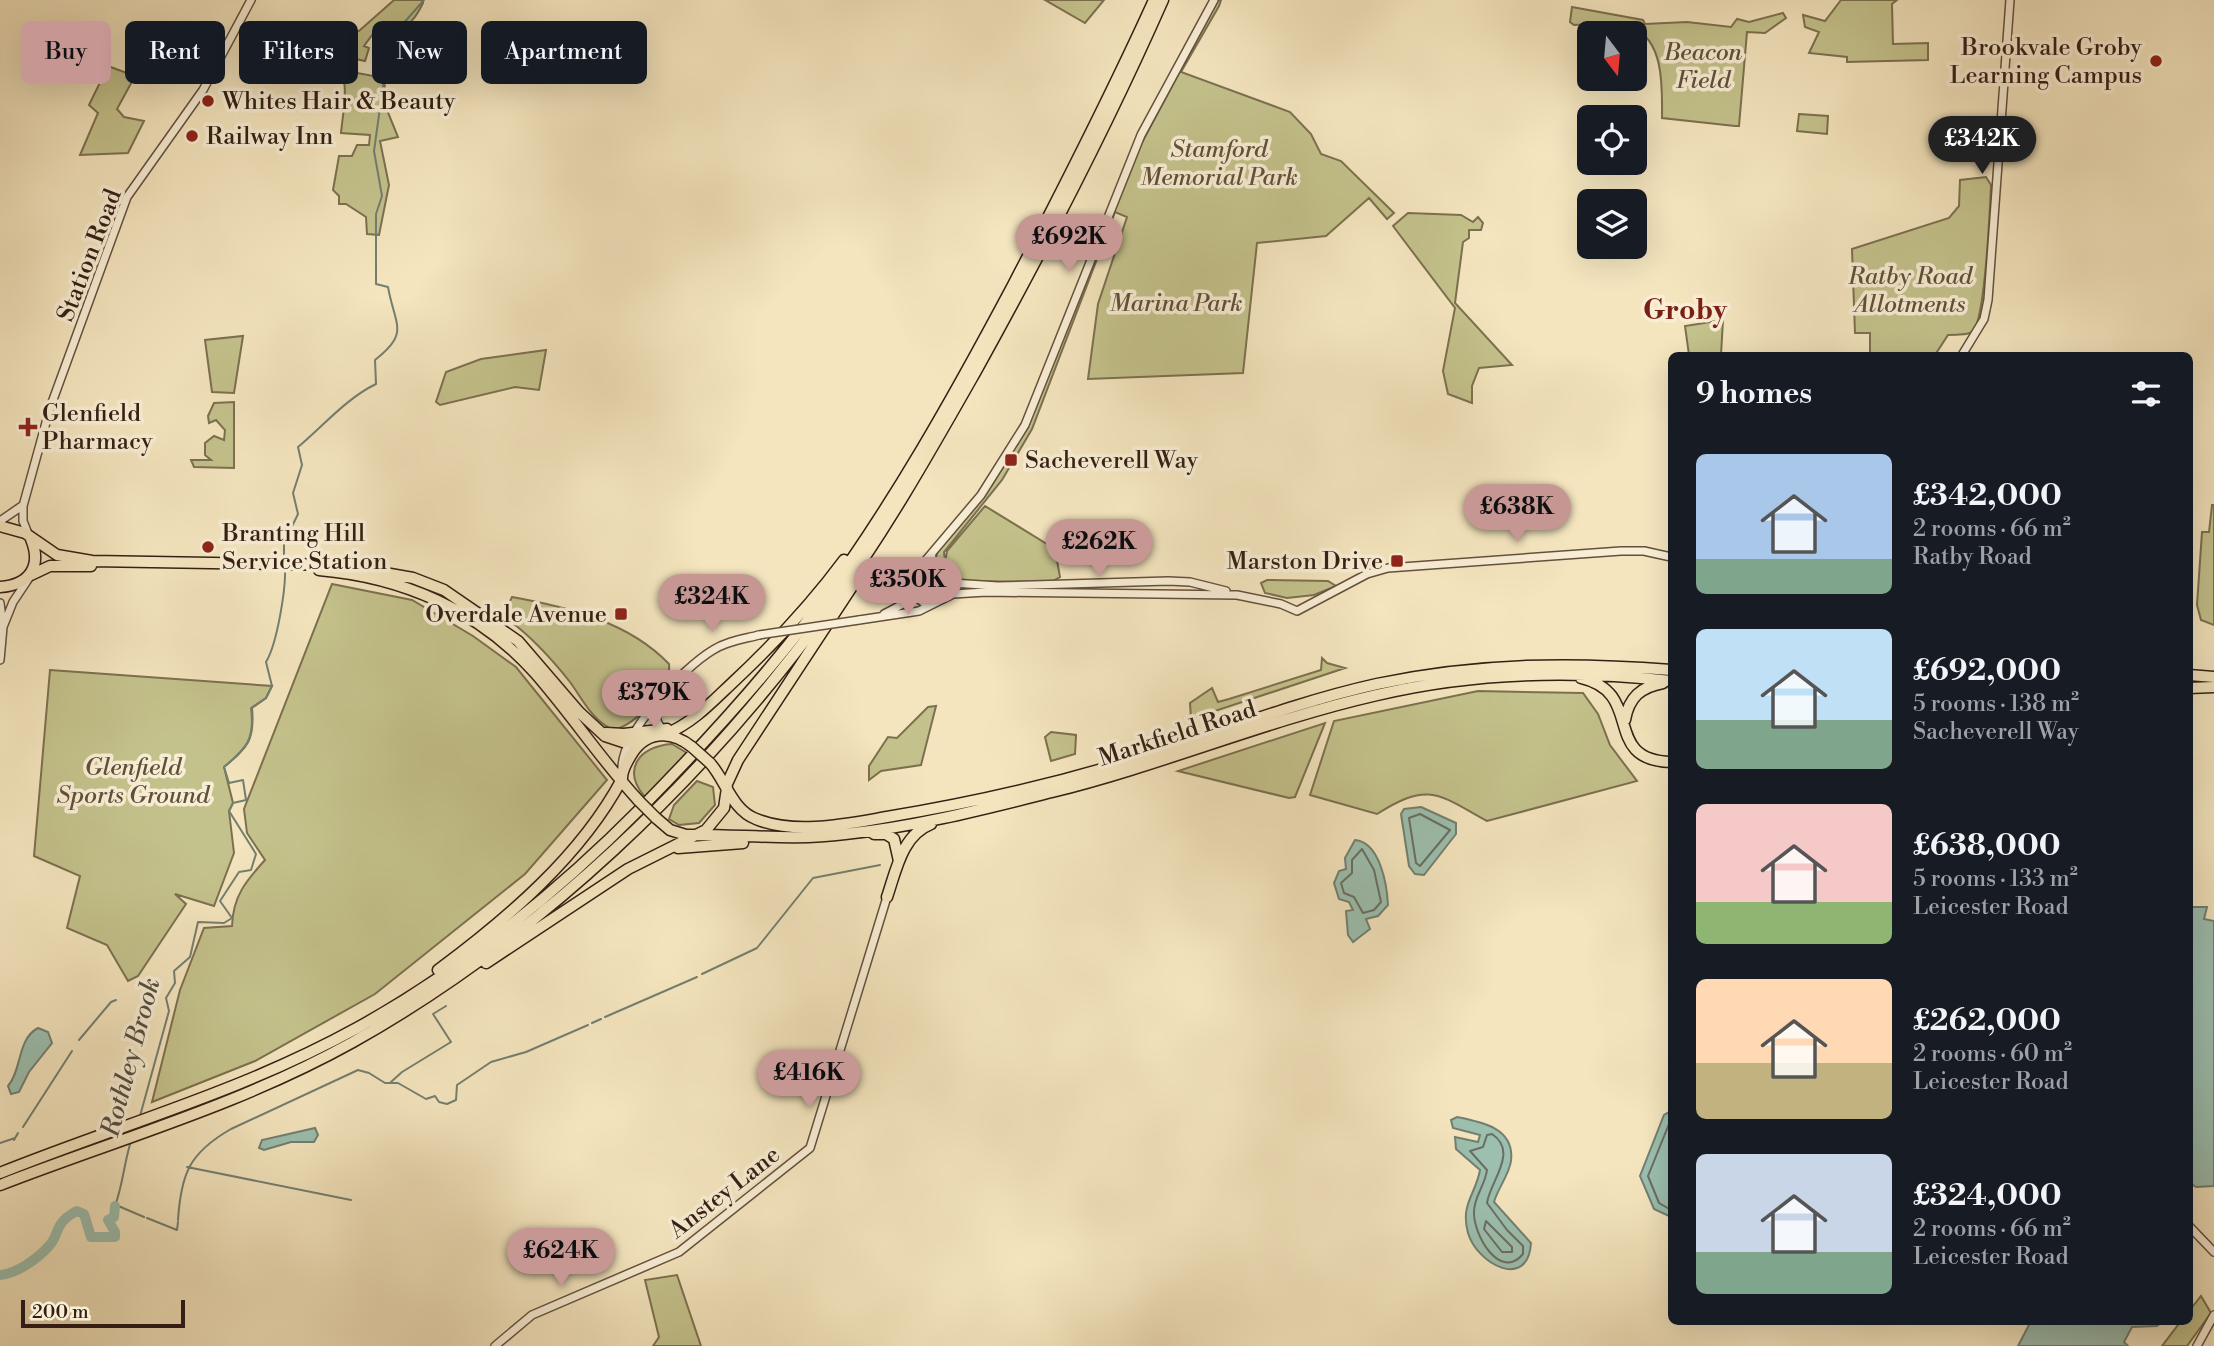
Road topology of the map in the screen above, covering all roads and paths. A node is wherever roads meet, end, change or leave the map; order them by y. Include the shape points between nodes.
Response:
1 (251, 0) edge
2 (1154, 0) edge
3 (1163, 0) edge
4 (1214, 0) edge
5 (2010, 0) edge
6 (1964, 352) edge
7 (914, 482) junction
8 (23, 506) junction
9 (877, 520) junction
10 (0, 524) edge
11 (30, 537) junction
12 (932, 553) junction
13 (1668, 556) edge
14 (273, 567) junction
15 (304, 567) junction
16 (30, 576) junction
17 (936, 582) junction
18 (1190, 582) junction
19 (0, 587) edge
20 (916, 589) junction
21 (1202, 589) junction
22 (1188, 592) junction
23 (941, 600) junction
24 (0, 603) edge
25 (929, 607) junction
26 (880, 616) junction
27 (3, 627) junction
28 (0, 660) edge
29 (1668, 670) edge
30 (1560, 674) junction
31 (2193, 677) edge
32 (2214, 677) edge
33 (1668, 682) edge
34 (1668, 683) edge
35 (2214, 687) edge
36 (2193, 688) edge
37 (656, 703) junction
38 (1624, 724) junction
39 (664, 732) junction
40 (638, 738) junction
41 (1668, 762) edge
42 (622, 777) junction
43 (726, 786) junction
44 (961, 814) junction
45 (849, 834) junction
46 (696, 835) junction
47 (664, 851) junction
48 (899, 861) junction
49 (887, 897) joint
50 (382, 1024) junction
51 (285, 1064) junction
52 (0, 1173) edge
53 (0, 1187) edge
54 (2193, 1230) edge
55 (2214, 1252) edge
56 (2214, 1315) edge
57 (495, 1346) edge
58 (2197, 1346) edge

1 - 8 street, Station Road via 203,90 127,197 50,408
2 - 9 highway via 1110,96 962,380
3 - 7 highway via 1029,276
4 - 12 street via 1141,135 1025,425 990,483
5 - 6 street via 1988,300 1984,319
7 - 43 highway via 894,522 738,760
7 - 50 highway via 799,647 669,796 563,894 478,961
8 - 10 street
8 - 11 street, Station Road
9 - 39 highway via 784,633 680,728
9 - 51 highway via 816,609 746,697 596,853 545,898 431,982 357,1028
10 - 11 highway
11 - 14 highway via 57,555 103,561
11 - 16 highway via 36,561
12 - 17 street via 930,570
12 - 20 street via 920,569
13 - 21 street via 1621,551 1388,568 1367,574 1297,611
14 - 15 highway
14 - 16 highway via 63,565
15 - 40 highway via 379,570 444,590 518,641 599,731 611,739
15 - 42 highway via 391,582 477,623 533,671
16 - 19 highway
16 - 27 street
17 - 18 street via 985,586
17 - 20 street via 923,581
17 - 23 street via 942,589
18 - 21 street
18 - 22 street
20 - 25 street via 919,602
20 - 26 street via 904,604
21 - 22 street
22 - 23 street via 966,592
23 - 25 street
24 - 27 street
25 - 26 street
26 - 37 street, bridge via 759,635 716,648 677,677
27 - 28 street
29 - 43 highway, Markfield Road via 1544,664 1418,676 1310,702 1040,786 954,806 837,824 789,826 755,819 739,807
30 - 33 highway, Markfield Road
30 - 38 highway via 1605,688 1616,701
30 - 44 highway, Markfield Road via 1482,678 1378,694 1098,780
31 - 32 highway
34 - 38 highway via 1641,690 1630,702
35 - 36 highway
37 - 39 street
37 - 40 street
38 - 41 highway via 1637,752
39 - 40 highway
39 - 43 highway, bridge via 692,747
40 - 42 highway
42 - 46 highway, bridge via 656,818 677,833
42 - 51 highway via 606,808 568,854 475,941 403,995
43 - 46 highway via 719,818
44 - 45 highway, Markfield Road
44 - 48 highway via 914,832
45 - 46 highway, Markfield Road via 798,838
45 - 47 highway via 802,842 702,844
45 - 48 highway via 892,836
46 - 47 highway
47 - 50 highway
48 - 49 highway
49 - 57 street, Anstey Lane via 810,1148 680,1252 533,1315
50 - 53 highway via 256,1091
51 - 52 highway
54 - 55 street
56 - 58 street

